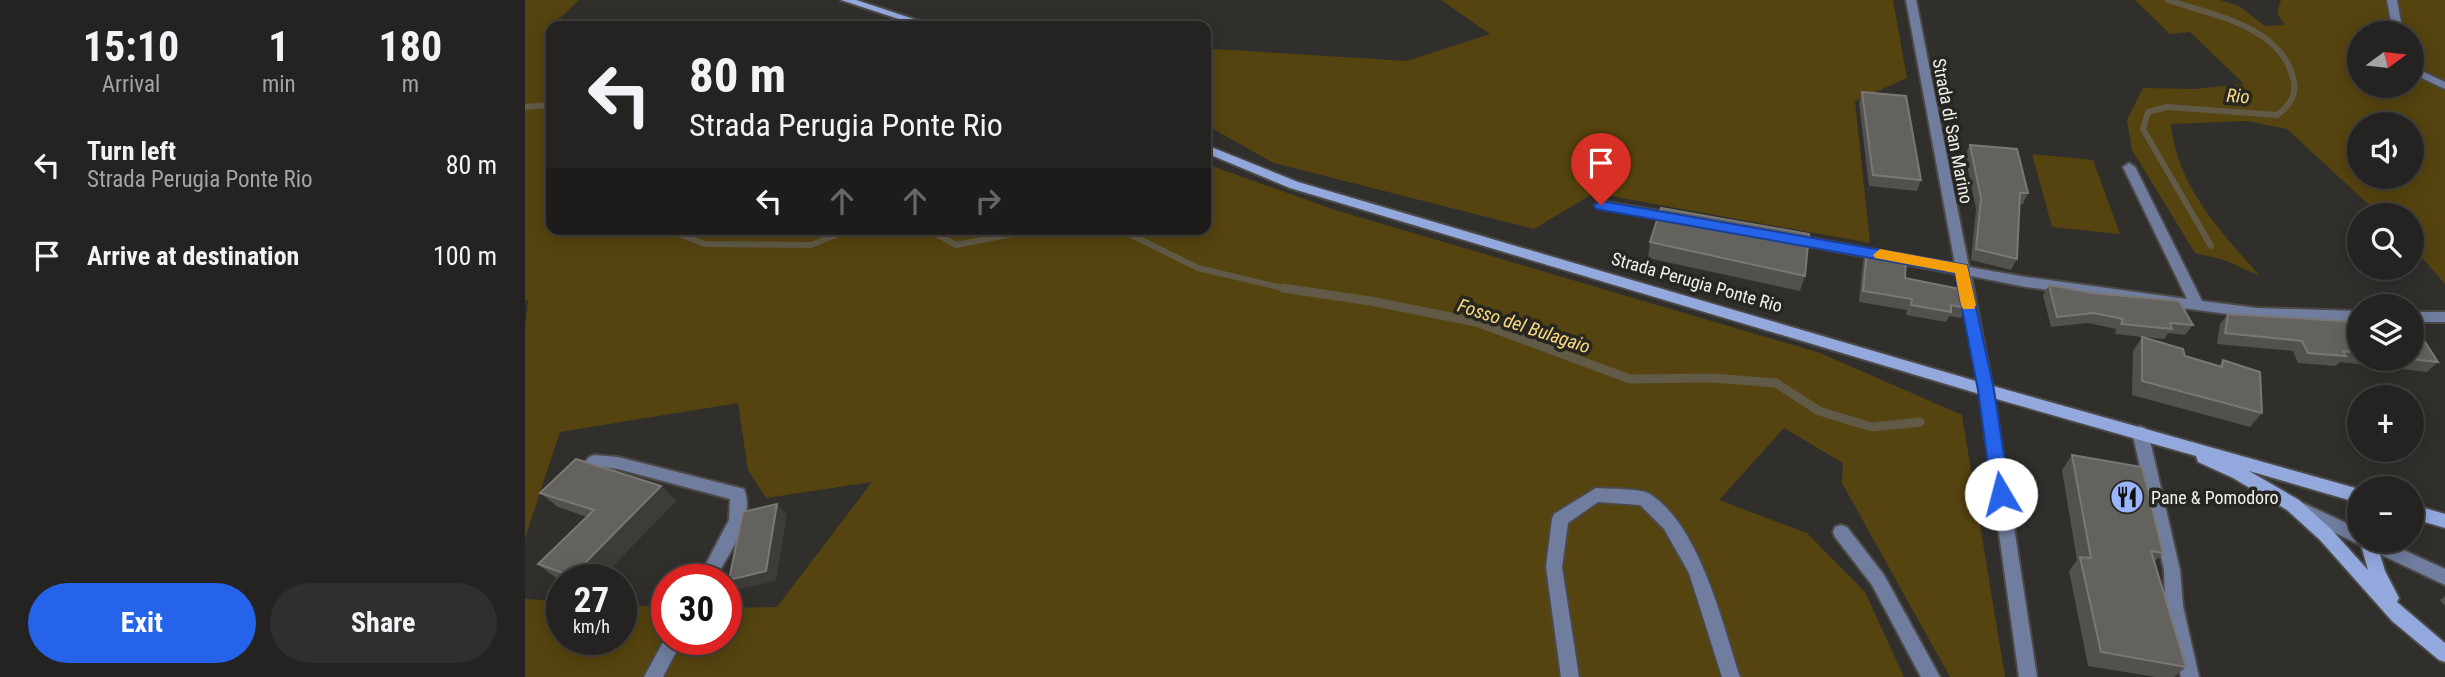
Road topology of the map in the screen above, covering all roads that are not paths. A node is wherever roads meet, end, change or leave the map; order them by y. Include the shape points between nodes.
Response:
1 (846, 0) edge
2 (1911, 0) edge
3 (2392, 0) edge
4 (914, 21) edge
5 (2395, 21) edge
6 (2424, 76) edge
7 (2445, 86) edge
8 (1211, 151) edge
9 (2129, 167) dead end
10 (1601, 205) dead end
11 (1695, 222) edge
12 (1775, 236) edge
13 (1961, 269) junction
14 (2196, 305) junction
15 (2347, 316) edge
16 (2424, 317) edge
17 (2445, 317) edge
18 (1986, 390) junction
19 (2140, 432) junction
20 (594, 461) dead end
21 (2347, 492) edge
22 (2293, 505) junction
23 (2424, 515) edge
24 (2424, 522) edge
25 (2445, 522) edge
26 (2347, 531) edge
27 (1841, 532) dead end
28 (2371, 553) edge
29 (2394, 553) edge
30 (714, 564) edge
31 (2445, 577) edge
32 (2398, 615) junction
33 (2445, 654) edge
34 (665, 655) edge
35 (653, 677) edge
36 (1570, 677) edge
37 (1731, 677) edge
38 (1931, 677) edge
39 (2028, 677) edge
40 (2190, 677) edge

1 - 4 main road
2 - 13 street, Strada di San Marino
3 - 5 street
6 - 7 street
8 - 18 main road, Strada Perugia Ponte Rio via 1294,185
9 - 14 street
10 - 11 street
12 - 13 street
13 - 14 street
13 - 18 street, Strada di San Marino
14 - 15 street via 2257,313
16 - 17 street
18 - 19 main road, Strada Perugia Ponte Rio
18 - 39 street, Strada di San Marino
19 - 21 main road, Strada Perugia Ponte Rio
19 - 22 main road, Strada Perugia Ponte Rio via 2239,473
19 - 40 street via 2172,570 2174,606
20 - 30 street via 738,494 737,521
22 - 26 street
22 - 32 main road, Strada Perugia Ponte Rio
23 - 25 main road
24 - 25 main road
27 - 38 street via 1878,580
28 - 32 main road, Strada Perugia Ponte Rio
29 - 31 street
32 - 33 main road, Strada Perugia Ponte Rio
34 - 35 street
36 - 37 street via 1554,567 1560,519 1596,495 1644,499 1670,524 1697,571

